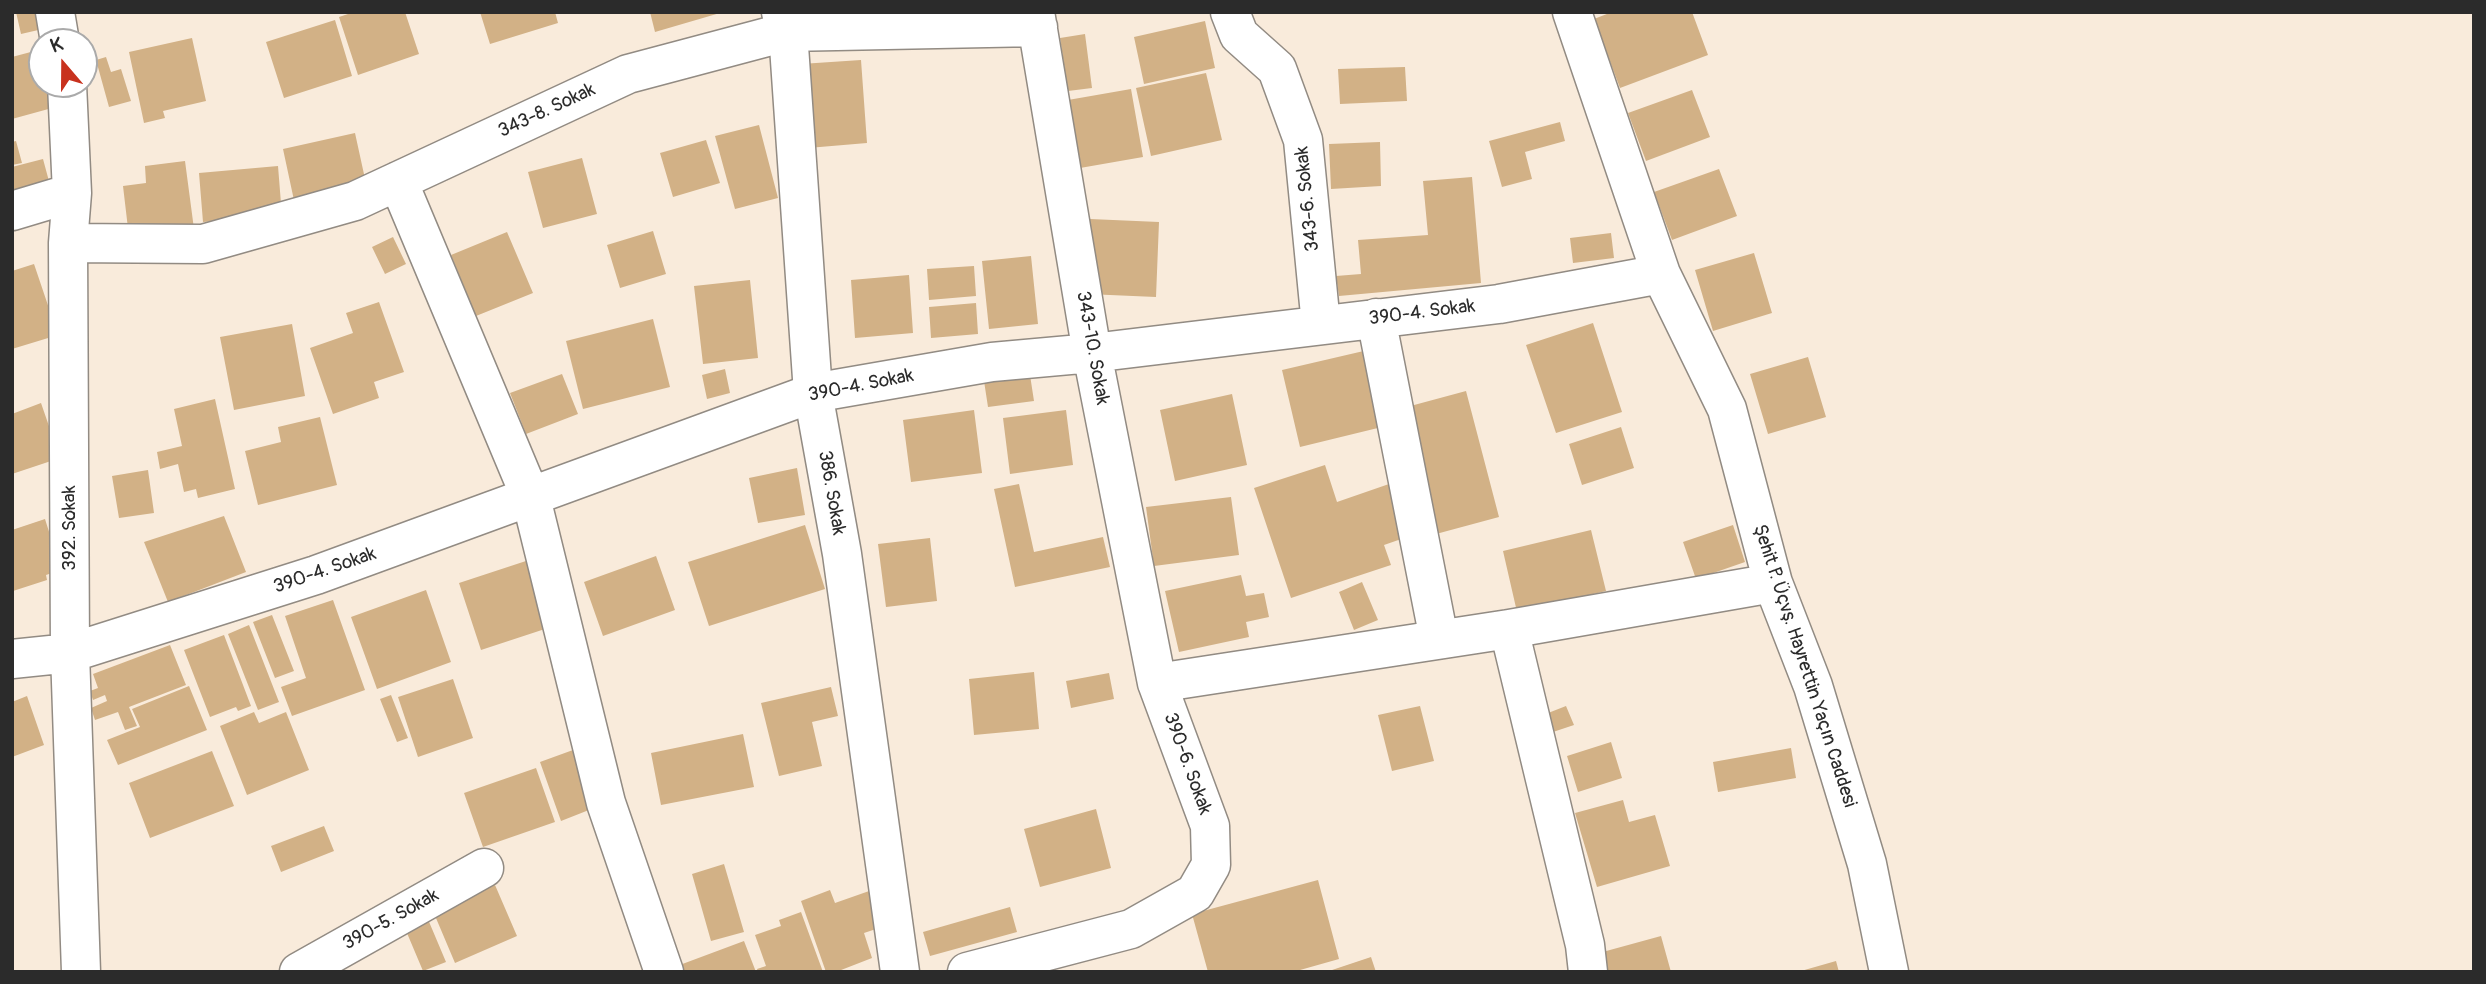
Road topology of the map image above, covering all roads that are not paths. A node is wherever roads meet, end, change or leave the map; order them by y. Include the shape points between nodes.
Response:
1 (1230, 12) edge
2 (1572, 12) edge
3 (1037, 20) edge
4 (784, 22) edge
5 (68, 98) edge
6 (398, 181) junction
7 (72, 193) junction
8 (12, 211) edge
9 (68, 243) junction
10 (1661, 274) junction
11 (1376, 318) junction
12 (1321, 325) junction
13 (1092, 353) junction
14 (813, 393) junction
15 (531, 498) junction
16 (1773, 583) junction
17 (1509, 629) junction
18 (1439, 639) junction
19 (70, 653) junction
20 (12, 659) edge
21 (1157, 683) junction
22 (484, 867) dead end
23 (81, 972) edge
24 (299, 972) edge
25 (664, 972) edge
26 (900, 972) edge
27 (967, 972) edge
28 (1588, 972) edge
29 (1889, 972) edge

1 - 12 street, 343-6. Sokak via 1240,35 1277,69 1303,140
2 - 10 street, Şehit P. Üçvş. Hayrettin Yaçın Caddesi
3 - 4 street, 343-8. Sokak
3 - 13 street, 343-10. Sokak
4 - 6 street, 343-8. Sokak via 628,74
4 - 14 street, 386. Sokak
5 - 7 street, 392. Sokak
6 - 9 street, 343-8. Sokak via 355,201 203,244
6 - 15 street
7 - 8 street
7 - 9 street, 392. Sokak
9 - 19 street, 392. Sokak
10 - 11 street, 390-4. Sokak via 1499,304
10 - 16 street, Şehit P. Üçvş. Hayrettin Yaçın Caddesi via 1727,409
11 - 12 street, 390-4. Sokak
11 - 18 street
12 - 13 street, 390-4. Sokak
13 - 14 street, 390-4. Sokak via 992,362
13 - 21 street, 343-10. Sokak
14 - 15 street, 390-4. Sokak
14 - 26 street, 386. Sokak via 842,554
15 - 19 street, 390-4. Sokak via 316,575
15 - 25 street via 606,803
16 - 17 street
16 - 29 street, Şehit P. Üçvş. Hayrettin Yaçın Caddesi via 1813,686 1867,863
17 - 18 street
17 - 28 street
18 - 21 street
19 - 20 street, 390-4. Sokak
19 - 23 street, 392. Sokak
21 - 27 street, 390-6. Sokak via 1210,826 1211,865 1195,892 1131,929
22 - 24 street, 390-5. Sokak

